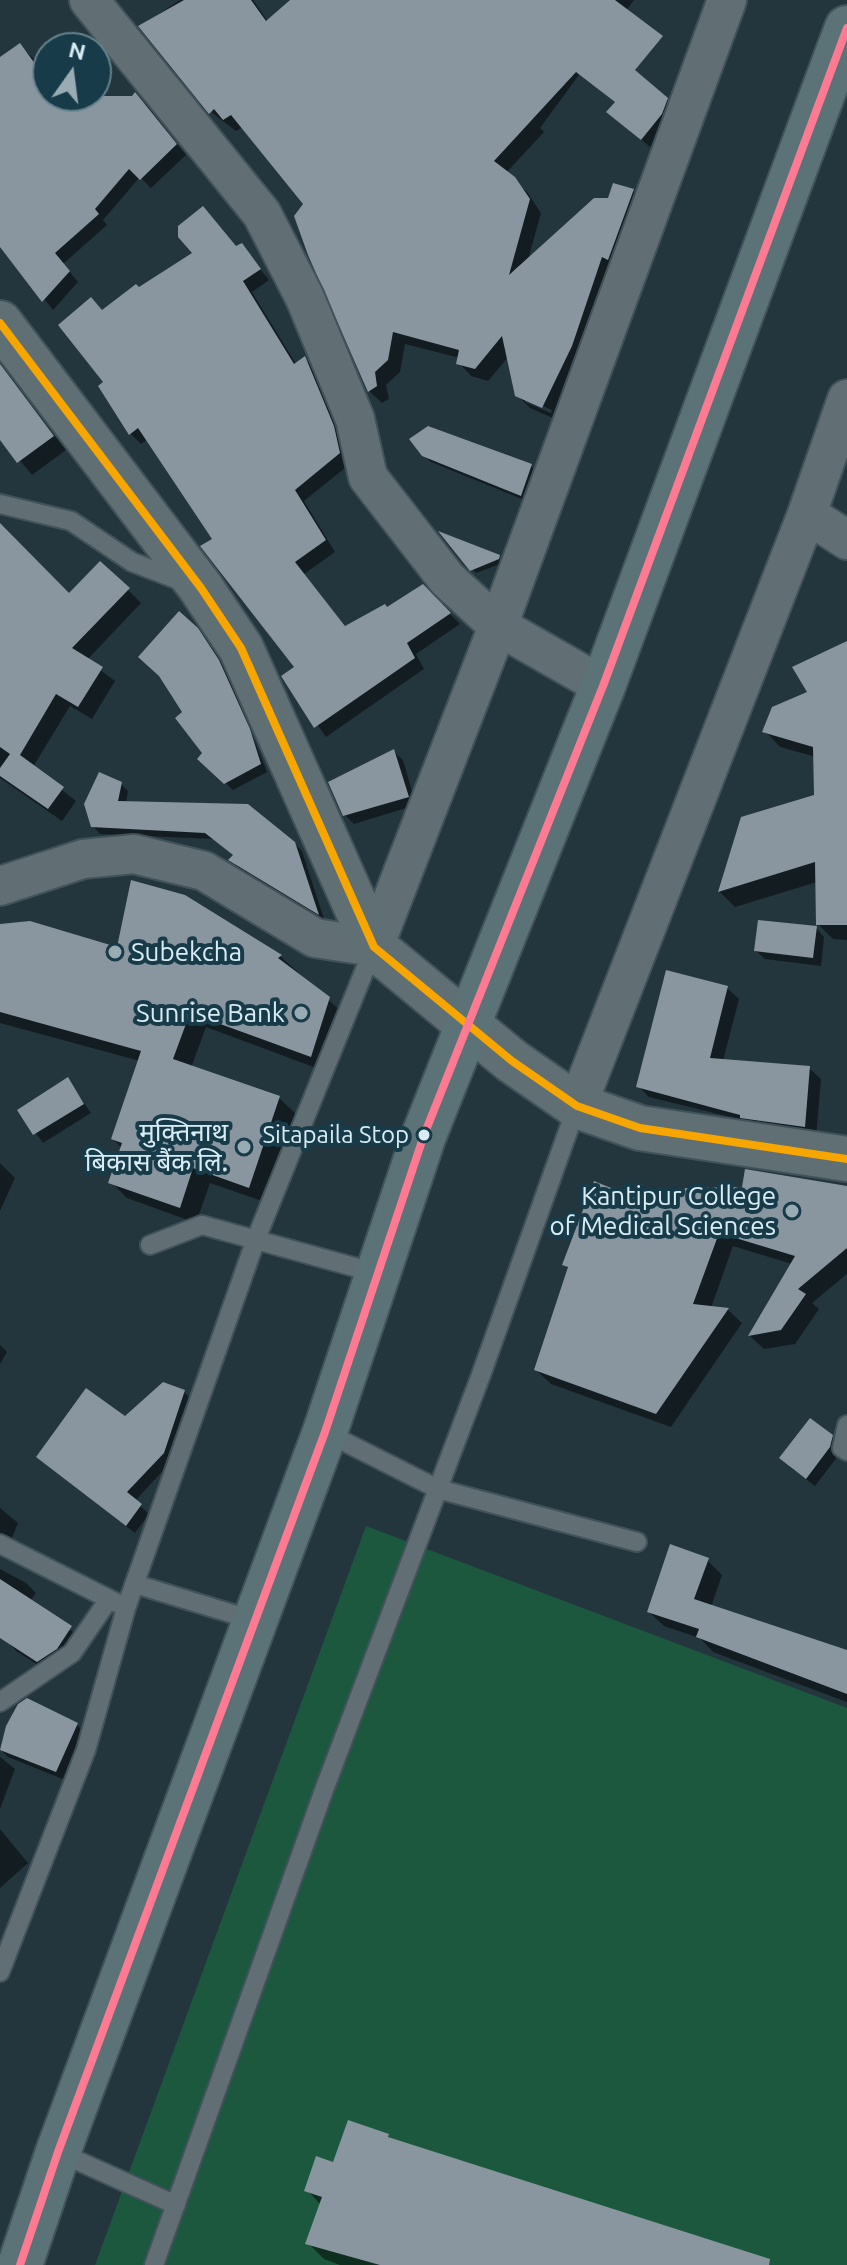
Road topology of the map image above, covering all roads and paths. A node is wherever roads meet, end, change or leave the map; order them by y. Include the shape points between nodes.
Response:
1 (89, 0) edge
2 (727, 0) edge
3 (847, 28) edge
4 (0, 323) edge
5 (843, 419) edge
6 (0, 504) edge
7 (807, 514) junction
8 (847, 540) edge
9 (201, 588) junction
10 (498, 626) junction
11 (603, 686) junction
12 (0, 886) edge
13 (374, 947) junction
14 (467, 1025) junction
15 (577, 1106) junction
16 (847, 1159) edge
17 (256, 1239) junction
18 (150, 1245) dead end
19 (376, 1273) junction
20 (847, 1425) edge
21 (325, 1432) junction
22 (847, 1451) edge
23 (438, 1489) junction
24 (637, 1542) dead end
25 (0, 1544) edge
26 (135, 1584) junction
27 (109, 1599) junction
28 (126, 1608) junction
29 (256, 1621) junction
30 (0, 1702) edge
31 (0, 1972) edge
32 (58, 2152) junction
33 (176, 2205) junction
34 (20, 2265) edge
35 (154, 2265) edge

1 - 10 street via 262,214 305,298 355,419 368,477 447,579
2 - 10 street
3 - 11 highway
4 - 9 main road
5 - 7 street
6 - 9 lane via 71,521 132,562
7 - 8 street
7 - 15 street
9 - 13 main road via 241,648
10 - 11 street
10 - 13 street
11 - 14 highway
12 - 13 street via 83,859 134,854 204,871 315,938
13 - 14 main road
13 - 17 lane
14 - 15 main road
14 - 19 highway
15 - 16 main road via 640,1128
15 - 23 lane
17 - 18 lane via 202,1225
17 - 19 lane
17 - 26 lane
19 - 21 highway
20 - 22 lane via 842,1448
21 - 23 lane
21 - 29 highway
23 - 24 lane
23 - 33 lane
25 - 27 lane
26 - 28 lane
26 - 29 lane
27 - 28 lane
27 - 30 lane via 72,1653
28 - 31 lane via 86,1750
29 - 32 highway
32 - 33 lane
32 - 34 highway
33 - 35 lane

